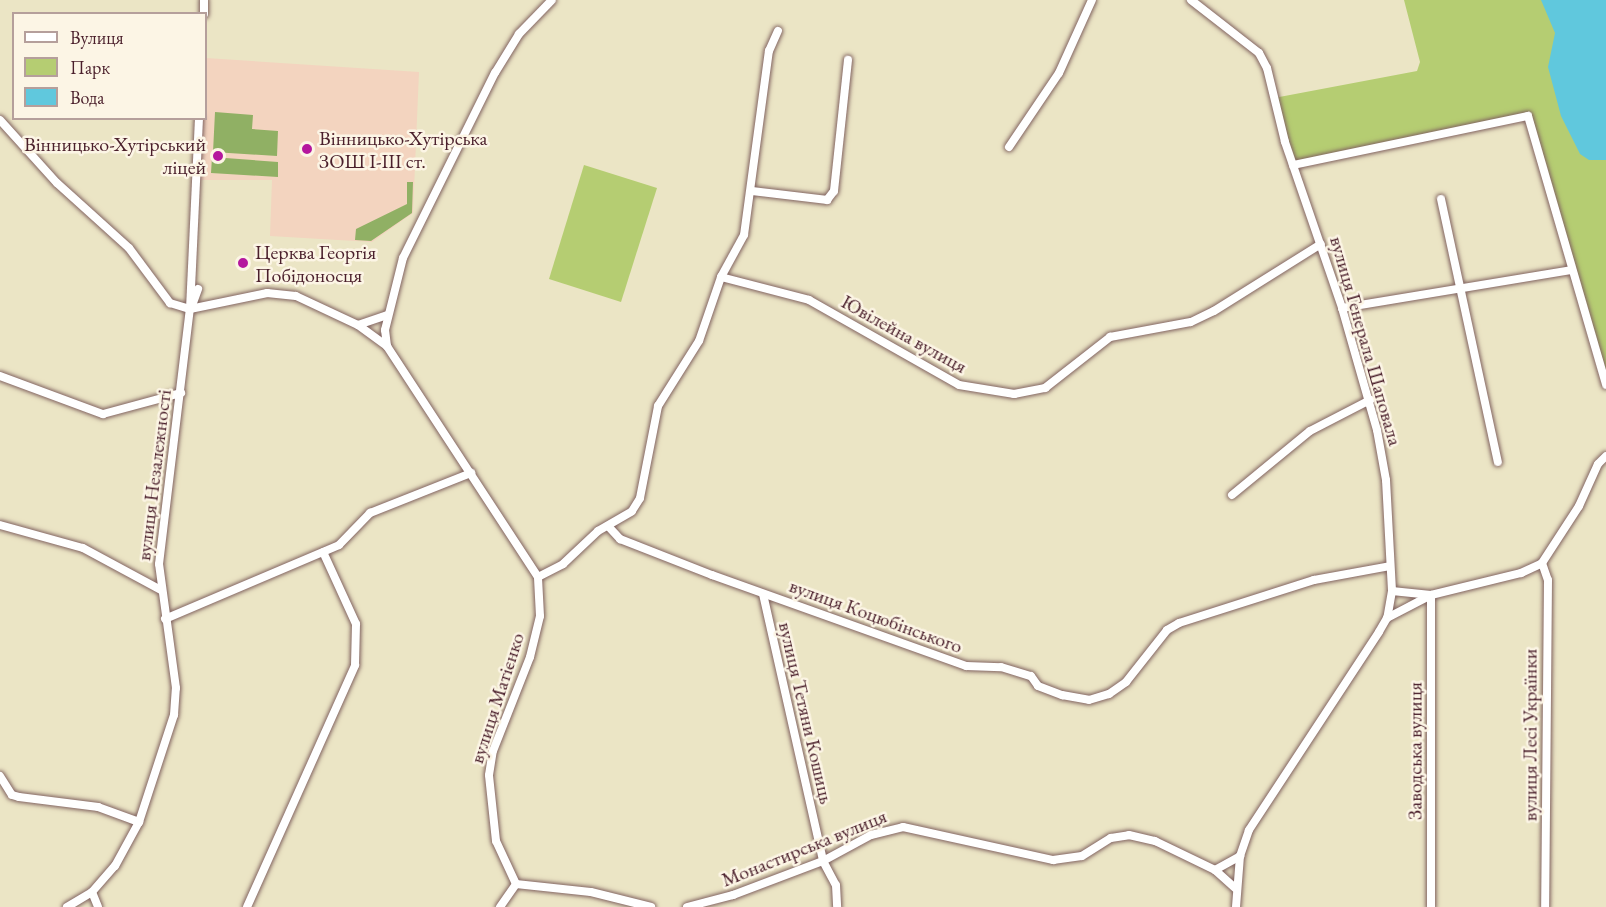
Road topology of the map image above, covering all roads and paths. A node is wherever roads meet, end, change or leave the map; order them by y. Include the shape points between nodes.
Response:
1 (552, 0) edge
2 (1092, 0) edge
3 (1191, 0) edge
4 (778, 31) dead end
5 (848, 60) dead end
6 (0, 120) edge
7 (199, 120) edge
8 (1009, 147) dead end
9 (1293, 165) junction
10 (752, 191) junction
11 (1441, 199) dead end
12 (1321, 244) junction
13 (1571, 270) junction
14 (721, 278) junction
15 (198, 289) dead end
16 (1460, 291) junction
17 (1342, 308) junction
18 (190, 309) junction
19 (387, 315) junction
20 (358, 325) junction
21 (387, 346) junction
22 (0, 376) edge
23 (1606, 385) edge
24 (181, 393) junction
25 (1370, 400) junction
26 (1606, 456) edge
27 (1498, 462) dead end
28 (471, 473) junction
29 (1232, 495) dead end
30 (0, 525) edge
31 (608, 526) junction
32 (324, 552) junction
33 (1542, 564) junction
34 (1390, 566) junction
35 (538, 577) junction
36 (161, 590) junction
37 (1392, 591) junction
38 (763, 594) junction
39 (1431, 595) junction
40 (1387, 618) junction
41 (165, 619) junction
42 (0, 776) edge
43 (139, 822) junction
44 (1239, 856) junction
45 (823, 861) junction
46 (1215, 870) junction
47 (516, 884) junction
48 (1235, 888) junction
49 (92, 892) junction
50 (67, 907) edge
51 (98, 907) edge
52 (247, 907) edge
53 (500, 907) edge
54 (651, 907) edge
55 (687, 907) edge
56 (837, 907) edge
57 (1236, 907) edge
58 (1431, 907) edge
59 (1545, 907) edge

1 - 19 street via 519,34 495,73 403,258
2 - 8 street via 1059,73
3 - 9 street, вулиця Генерала Шаповала via 1263,58
4 - 10 street via 769,51
5 - 10 street via 834,191 827,201
6 - 18 street via 57,183 129,248 170,303
7 - 18 street
9 - 12 street, вулиця Генерала Шаповала
9 - 13 street via 1528,116
10 - 14 street via 744,235
11 - 16 street
12 - 14 street, Ювілейна вулиця via 1214,311 1191,322 1110,337 1045,387 1014,394 959,385 809,300
12 - 17 street, вулиця Генерала Шаповала
13 - 16 street
13 - 23 street
14 - 31 street via 699,341 658,406 640,498 632,511
15 - 18 street
16 - 17 street
16 - 27 street
17 - 25 street, вулиця Генерала Шаповала
18 - 20 street, вулиця Матієнко via 267,293 296,296
18 - 24 street
19 - 20 street
19 - 21 street
20 - 21 street, вулиця Матієнко
21 - 28 street, вулиця Матієнко
22 - 24 street via 103,414
24 - 36 street via 160,551
25 - 29 street via 1310,431
25 - 34 street, вулиця Генерала Шаповала via 1384,462
26 - 33 street
28 - 32 street via 370,513 344,542
28 - 35 street, вулиця Матієнко
30 - 36 street via 83,548
31 - 35 street via 563,564
31 - 38 street, вулиця Коцюбінського via 620,539
32 - 41 street
32 - 52 street via 356,624 357,658
33 - 39 street via 1521,573
33 - 59 street, вулиця Лесі Українки via 1548,580
34 - 37 street, вулиця Генерала Шаповала
34 - 38 street, вулиця Коцюбінського via 1314,580 1179,623 1167,630 1126,682 1109,694 1089,700 1038,686 1031,676 1002,667 966,666
35 - 47 street, вулиця Матієнко via 540,616 530,657 493,751 489,775 496,841
36 - 41 street
37 - 39 street
37 - 40 street, вулиця Генерала Шаповала
38 - 45 street, вулиця Тетяни Кошиць
39 - 40 street
39 - 58 street, Заводська вулиця
40 - 44 street, вулиця Генерала Шаповала via 1263,806
41 - 43 street via 176,705 168,744
42 - 43 street via 12,795 18,797 98,807
43 - 49 street via 110,875
44 - 46 street
44 - 48 street, вулиця Генерала Шаповала
45 - 46 street, Монастирська вулиця via 872,835 903,827 1053,860 1082,856 1111,838 1129,835 1155,841
45 - 55 street, Монастирська вулиця via 733,895
45 - 56 street, вулиця Тетяни Кошиць via 836,885
46 - 48 street, Монастирська вулиця
47 - 53 street
47 - 54 street via 591,892
48 - 57 street, вулиця Генерала Шаповала
49 - 50 street
49 - 51 street

